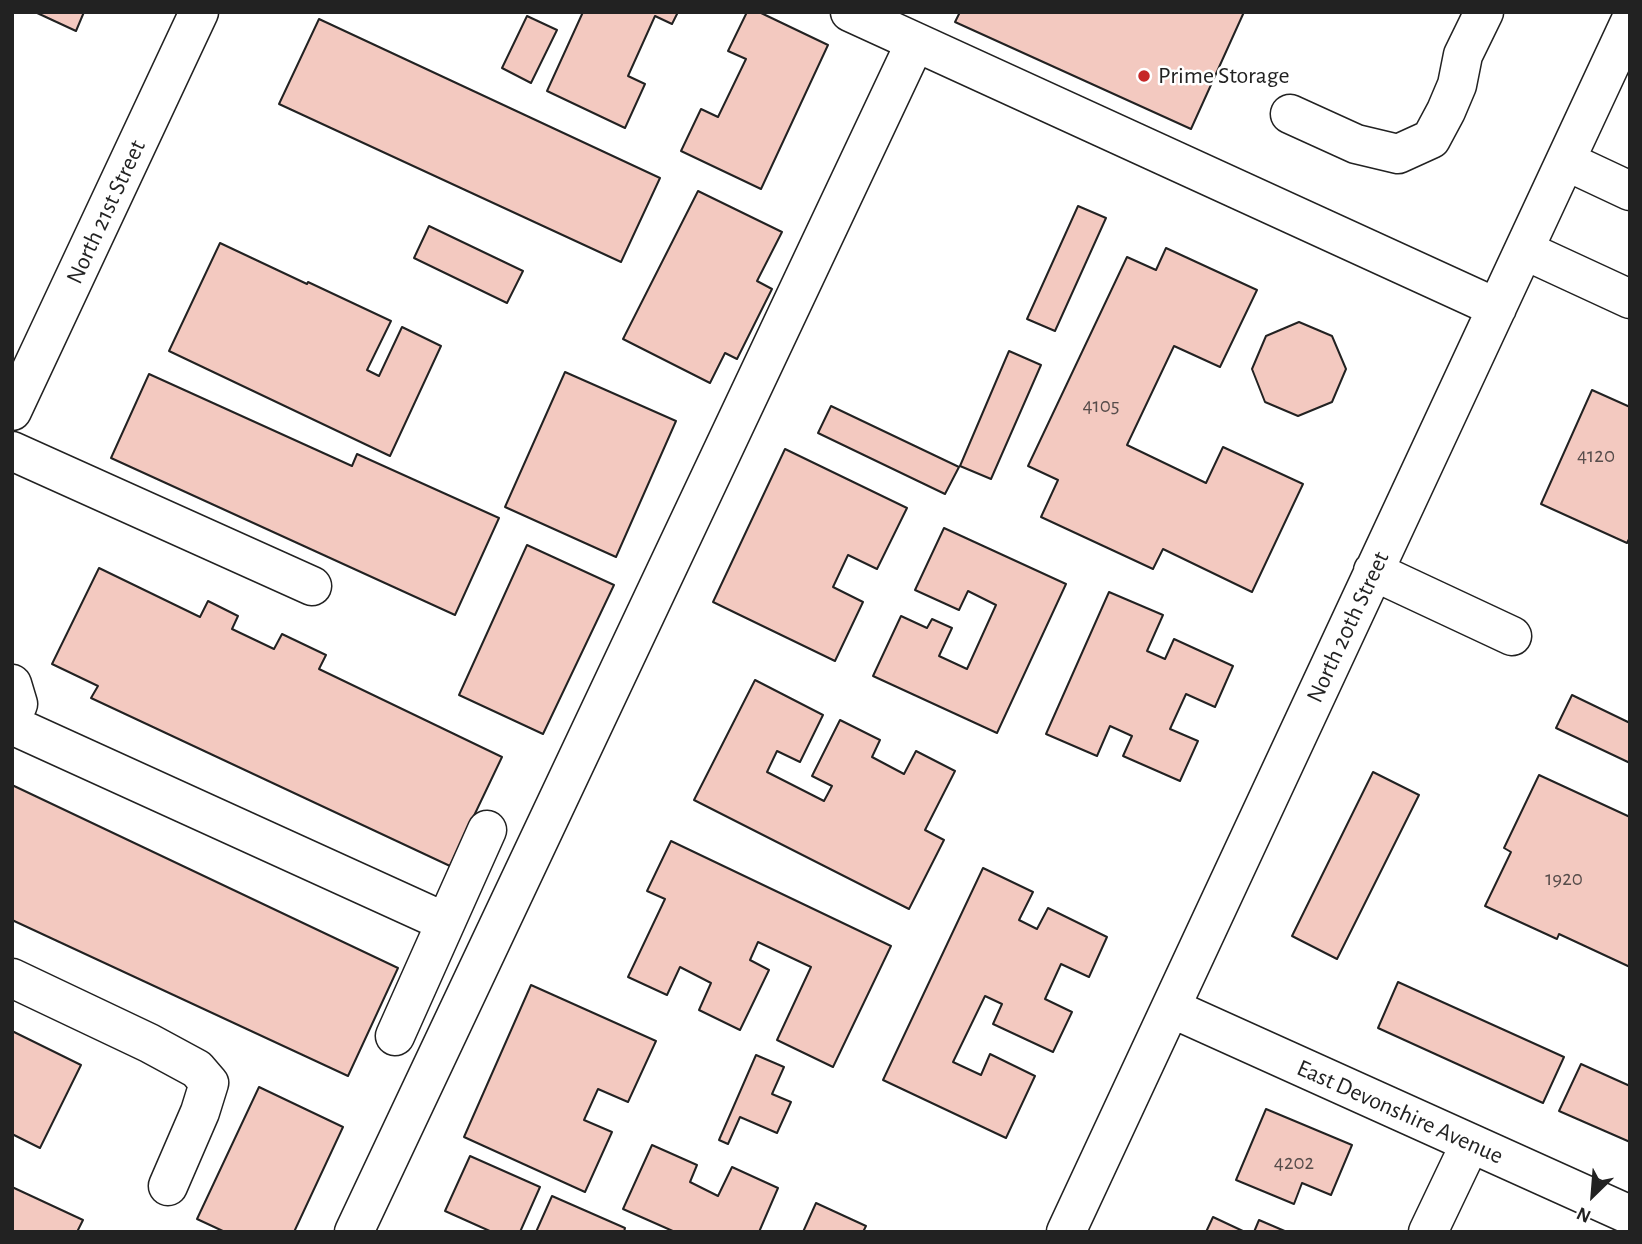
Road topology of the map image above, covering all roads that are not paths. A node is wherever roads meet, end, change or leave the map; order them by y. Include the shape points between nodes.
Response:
1 (199, 12) edge
2 (850, 12) edge
3 (1484, 12) edge
4 (1630, 22) edge
5 (915, 43) junction
6 (1290, 114) dead end
7 (1566, 161) junction
8 (1630, 191) edge
9 (1524, 250) junction
10 (1630, 299) edge
11 (1497, 308) junction
12 (12, 411) edge
13 (12, 451) edge
14 (1373, 571) junction
15 (312, 586) dead end
16 (1512, 636) dead end
17 (12, 684) edge
18 (12, 718) edge
19 (12, 725) edge
20 (487, 830) dead end
21 (445, 922) junction
22 (12, 978) edge
23 (1171, 1008) junction
24 (395, 1036) dead end
25 (1470, 1143) junction
26 (168, 1186) dead end
27 (1630, 1215) edge
28 (354, 1232) edge
29 (1066, 1232) edge
30 (1428, 1232) edge

1 - 12 street, North 21st Street
2 - 5 street
3 - 6 street via 1431,139 1398,154 1356,144
4 - 7 street, North 20th Street
5 - 11 street
5 - 28 street
7 - 8 street
7 - 9 street, North 20th Street
9 - 10 street
9 - 11 street, North 20th Street
11 - 14 street, North 20th Street
13 - 15 street
14 - 16 street
14 - 23 street, North 20th Street
17 - 18 street via 18,704
19 - 21 street
20 - 21 street
21 - 24 street
22 - 26 street via 149,1043 197,1069 209,1083
23 - 25 street, East Devonshire Avenue
23 - 29 street, North 20th Street
25 - 27 street, East Devonshire Avenue
25 - 30 street

